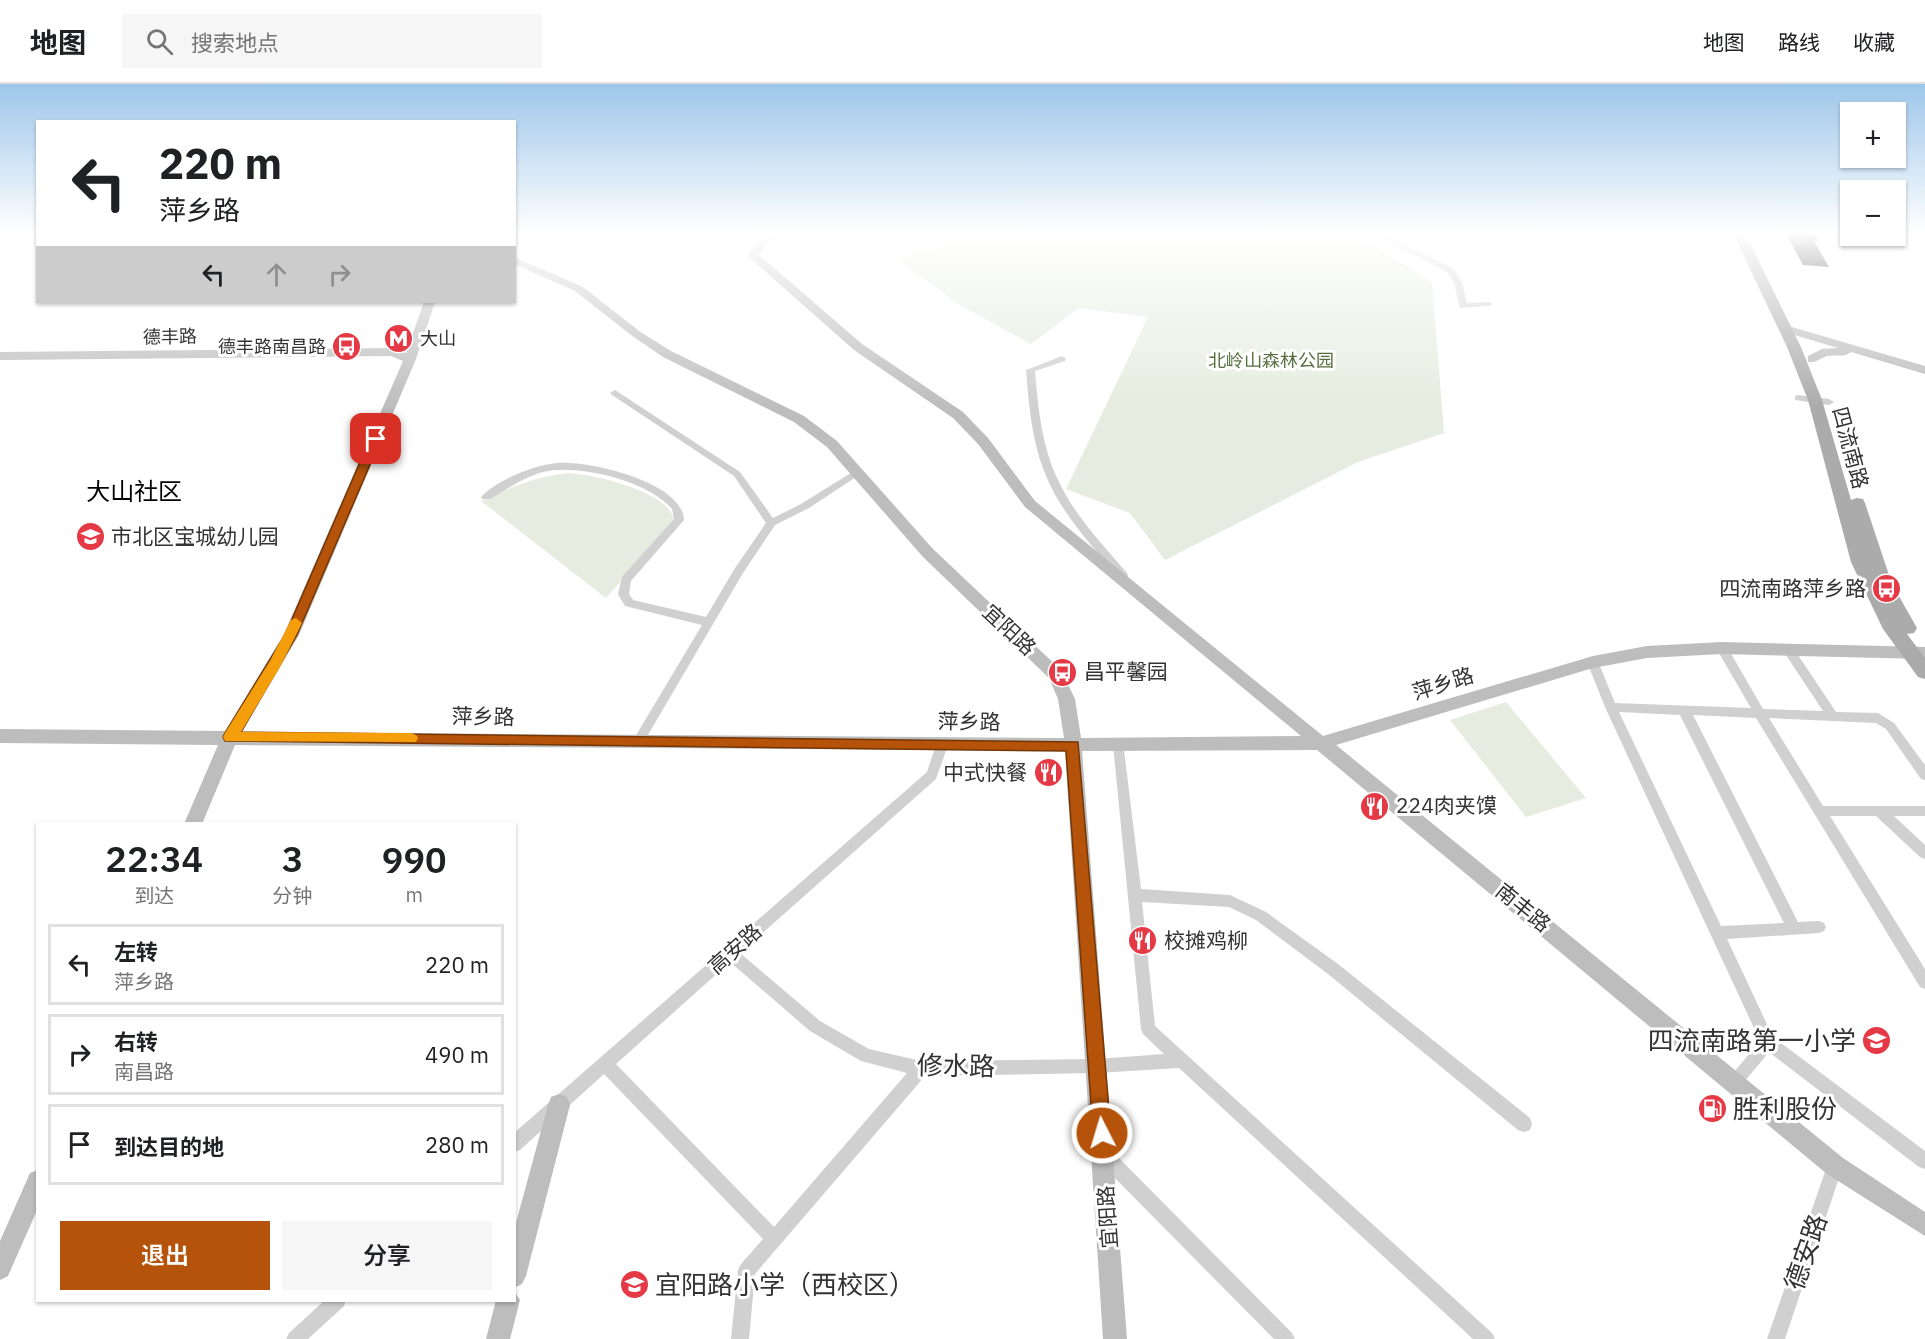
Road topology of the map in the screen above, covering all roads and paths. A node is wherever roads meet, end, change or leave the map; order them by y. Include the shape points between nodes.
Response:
1 (578, 290) edge
2 (792, 290) edge
3 (1459, 290) edge
4 (1770, 290) edge
5 (1774, 290) edge
6 (429, 303) edge
7 (1489, 304) dead end
8 (1794, 334) junction
9 (1845, 352) junction
10 (0, 356) edge
11 (410, 359) junction
12 (1062, 359) dead end
13 (1812, 359) junction
14 (1925, 370) edge
15 (1925, 375) edge
16 (615, 393) dead end
17 (1798, 398) dead end
18 (1822, 401) junction
19 (857, 473) junction
20 (486, 497) dead end
21 (771, 523) junction
22 (1126, 582) junction
23 (708, 622) junction
24 (1722, 648) junction
25 (1788, 649) junction
26 (1920, 652) edge
27 (1593, 662) junction
28 (1925, 672) edge
29 (1611, 707) junction
30 (1684, 710) junction
31 (1759, 712) junction
32 (1832, 715) junction
33 (0, 736) edge
34 (230, 737) junction
35 (638, 742) junction
36 (1321, 743) junction
37 (942, 745) junction
38 (1119, 745) junction
39 (1073, 746) junction
40 (1925, 775) edge
41 (1821, 811) junction
42 (1879, 811) junction
43 (1925, 812) edge
44 (194, 822) edge
45 (1925, 853) edge
46 (1134, 895) junction
47 (1819, 927) dead end
48 (1794, 929) junction
49 (1717, 933) junction
50 (730, 953) junction
51 (1925, 982) edge
52 (1768, 1042) junction
53 (1182, 1060) junction
54 (605, 1064) junction
55 (1097, 1066) junction
56 (921, 1069) junction
57 (1734, 1083) junction
58 (559, 1105) junction
59 (1524, 1124) dead end
60 (516, 1142) edge
61 (1104, 1155) junction
62 (1925, 1161) edge
63 (1835, 1166) junction
64 (36, 1185) edge
65 (1925, 1225) edge
66 (774, 1239) junction
67 (1, 1264) edge
68 (516, 1268) edge
69 (336, 1302) edge
70 (507, 1302) edge
71 (294, 1339) edge
72 (498, 1339) edge
73 (740, 1339) edge
74 (1115, 1339) edge
75 (1286, 1339) edge
76 (1486, 1339) edge
77 (1776, 1339) edge

1 - 19 street, 宜阳路 via 667,354 799,419 832,444
2 - 22 street, 南丰路 via 858,347 958,415 983,441 1030,504
3 - 7 street via 1463,306
4 - 8 main road, 四流南路
5 - 8 main road, 四流南路
6 - 11 street
8 - 9 street
8 - 13 main road, 四流南路
8 - 14 street
8 - 18 main road, 四流南路
9 - 13 street via 1826,352
9 - 15 street
10 - 11 street, 德丰路 via 393,352
11 - 34 street via 291,635
12 - 22 street via 1030,370 1047,467 1070,509
13 - 18 main road, 四流南路
16 - 21 street via 737,474
17 - 18 street
18 - 26 main road, 四流南路 via 1860,562 1880,608
19 - 21 street
19 - 39 street, 宜阳路 via 928,553 1054,674 1068,700
20 - 23 street via 526,475 561,466 598,469 632,480 671,500 678,509 679,520 626,580 623,594 629,603
21 - 23 street
22 - 36 street, 南丰路
23 - 35 street
24 - 25 street, 萍乡路
24 - 27 street, 萍乡路 via 1647,652
24 - 31 street
25 - 26 street, 萍乡路
25 - 32 street
26 - 28 main road, 四流南路
27 - 29 street
27 - 36 street, 萍乡路
29 - 30 street
29 - 49 street
30 - 31 street
30 - 48 street
31 - 32 street
31 - 41 street
32 - 40 street via 1878,718 1890,726
33 - 34 street, 萍乡路
34 - 35 street, 萍乡路
34 - 44 street
35 - 37 street, 萍乡路
36 - 38 street, 萍乡路
36 - 57 street, 南丰路
37 - 39 street, 萍乡路
37 - 50 street, 高安路 via 932,774
38 - 39 street, 萍乡路
38 - 46 street
39 - 55 street, 宜阳路
41 - 42 street
41 - 51 street
42 - 43 street
42 - 45 street
46 - 53 street via 1148,1029
46 - 59 street via 1230,901 1261,916 1333,969
47 - 48 street
48 - 49 street
49 - 52 street
50 - 54 street, 高安路
50 - 56 street, 修水路 via 815,1026 866,1056
52 - 57 street
52 - 62 street
53 - 55 street, 修水路
53 - 76 street
54 - 58 street, 高安路
54 - 66 street
55 - 56 street, 修水路
55 - 61 street, 宜阳路
56 - 66 street
57 - 63 street, 南丰路
58 - 60 street, 高安路
58 - 68 street
61 - 74 street, 宜阳路
61 - 75 street
63 - 65 street, 南丰路
63 - 77 street, 德安路
64 - 67 street
66 - 73 street via 747,1270
69 - 71 street
70 - 72 street

